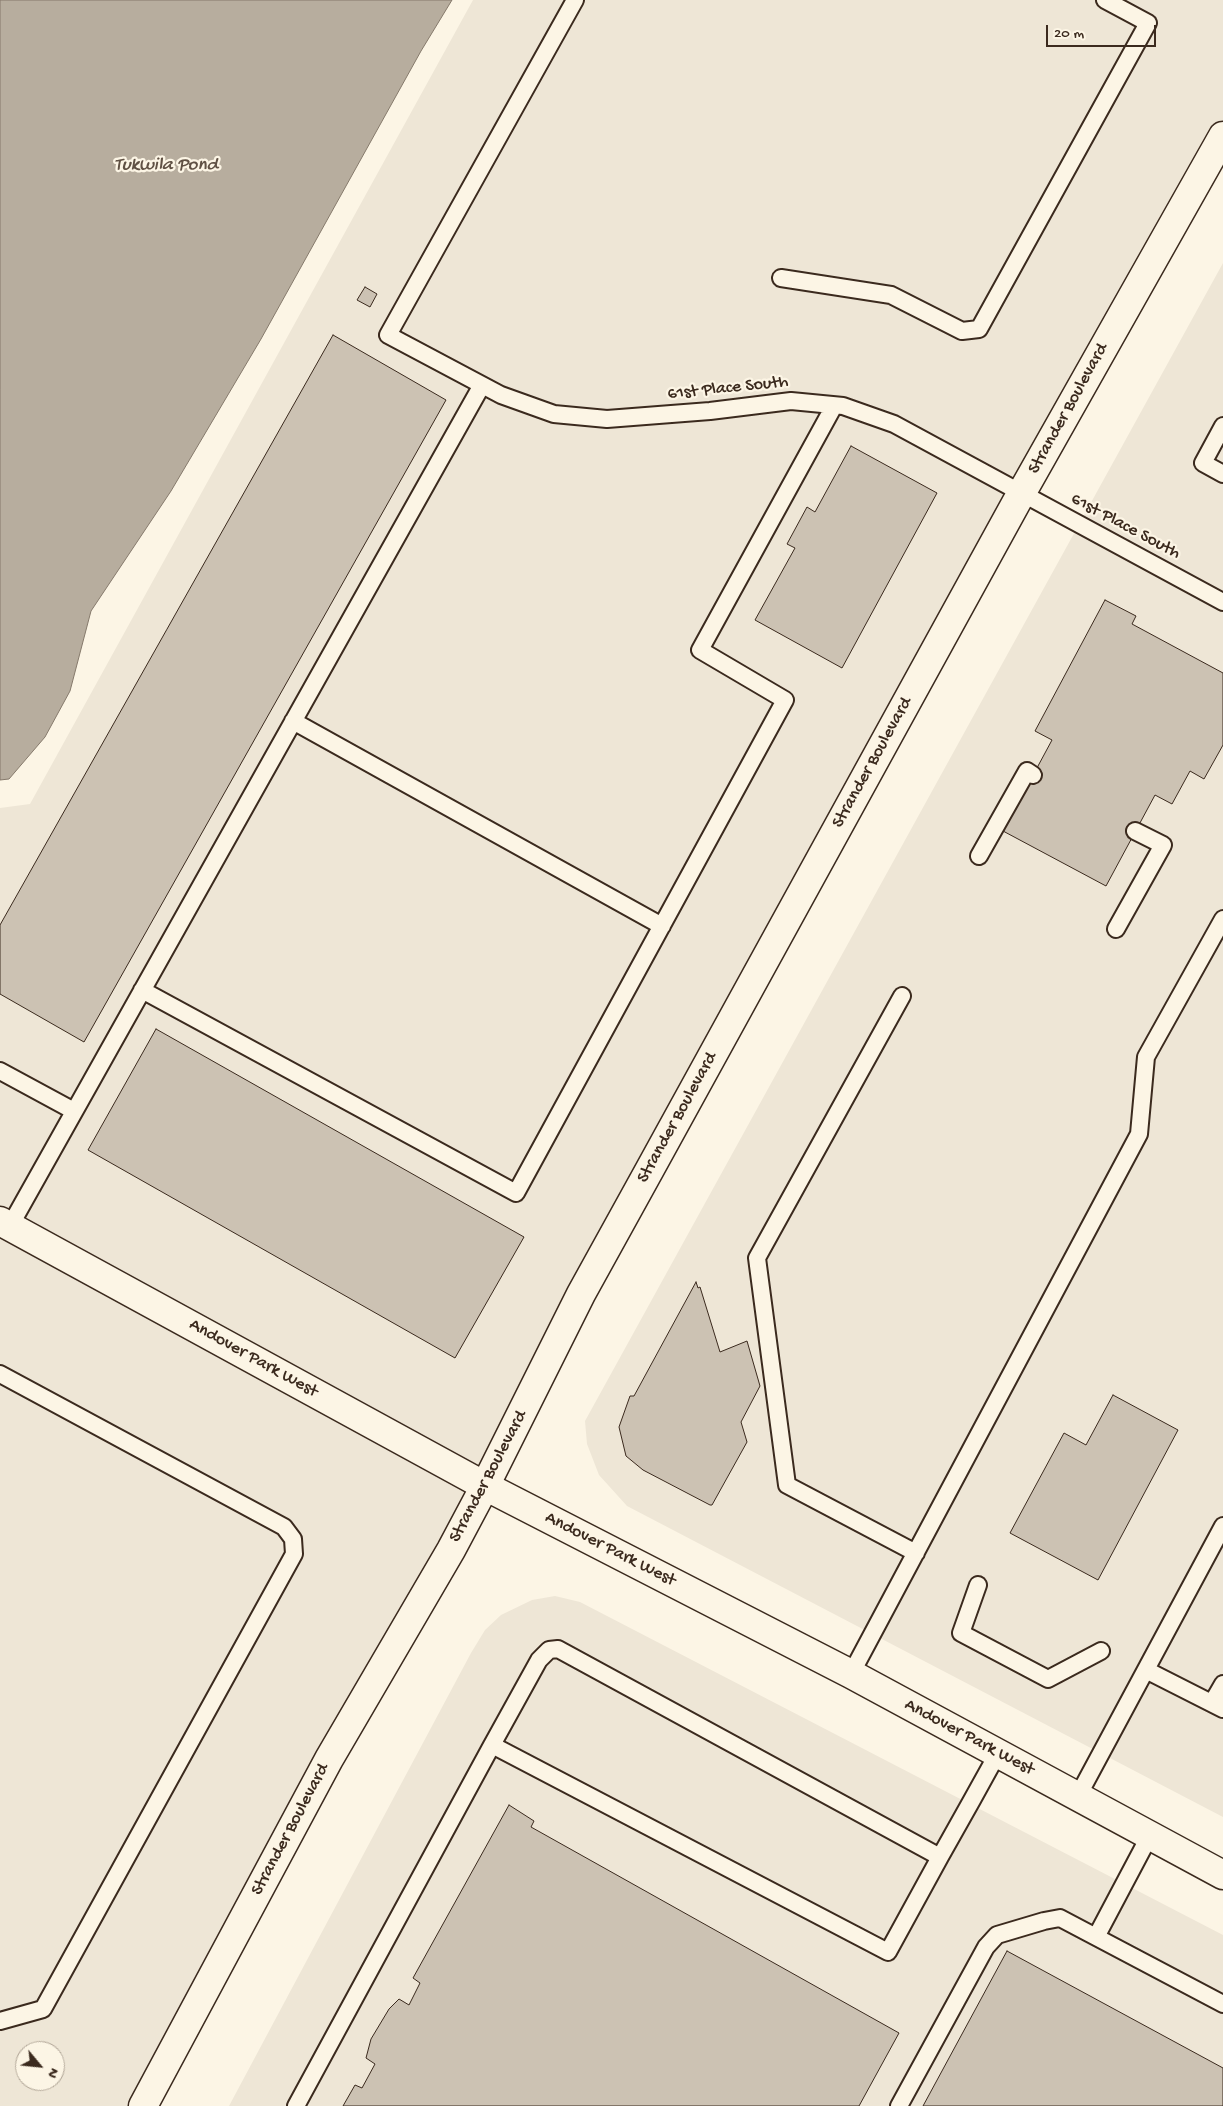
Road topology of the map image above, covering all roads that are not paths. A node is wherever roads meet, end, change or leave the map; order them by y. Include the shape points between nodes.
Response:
1 (574, 0) edge
2 (1106, 0) edge
3 (1223, 136) edge
4 (781, 278) dead end
5 (482, 385) junction
6 (834, 406) junction
7 (1223, 426) edge
8 (1223, 474) edge
9 (1020, 494) junction
10 (1223, 602) edge
11 (293, 721) junction
12 (1033, 775) dead end
13 (1135, 830) dead end
14 (979, 856) dead end
15 (1223, 919) edge
16 (662, 926) junction
17 (1116, 929) dead end
18 (142, 990) junction
19 (902, 996) dead end
20 (0, 1071) edge
21 (74, 1112) junction
22 (5, 1224) edge
23 (0, 1374) edge
24 (485, 1486) junction
25 (1223, 1526) edge
26 (916, 1553) junction
27 (978, 1586) dead end
28 (1101, 1651) dead end
29 (1146, 1670) junction
30 (852, 1674) junction
31 (1223, 1684) edge
32 (1218, 1706) edge
33 (492, 1745) junction
34 (998, 1753) junction
35 (1078, 1796) junction
36 (1150, 1835) junction
37 (940, 1857) junction
38 (1223, 1874) edge
39 (1096, 1936) junction
40 (1223, 2004) edge
41 (0, 2021) edge
42 (143, 2106) edge
43 (296, 2106) edge
44 (898, 2106) edge

1 - 5 lane, 61st Place South via 388,335
2 - 4 lane via 1148,23 979,329 962,331 891,295
3 - 9 main road, Strander Boulevard
5 - 6 lane, 61st Place South via 554,414 607,419 702,412 791,400
5 - 11 lane
6 - 9 lane, 61st Place South via 843,406 894,424
6 - 16 lane via 700,650 784,700
7 - 8 lane via 1203,463
9 - 10 lane, 61st Place South
9 - 24 main road, Strander Boulevard via 590,1278
11 - 16 lane
11 - 18 lane
12 - 14 lane via 1026,771
13 - 17 lane via 1163,845
15 - 26 lane via 1146,1057 1138,1134
16 - 18 lane via 516,1194
18 - 21 lane
19 - 26 lane via 757,1258 787,1485
20 - 21 lane
21 - 22 lane
22 - 24 main road, Andover Park West
23 - 41 lane via 284,1527 293,1539 294,1554 43,2009
24 - 30 main road, Andover Park West
24 - 42 main road, Strander Boulevard via 329,1758
25 - 29 lane
26 - 30 lane
27 - 28 lane via 961,1633 1048,1679
29 - 32 lane
29 - 35 lane
30 - 34 main road, Andover Park West
31 - 32 lane
33 - 37 lane via 888,1952
33 - 37 lane via 539,1660 549,1650 558,1649
33 - 43 lane
34 - 35 main road, Andover Park West
34 - 37 lane
35 - 36 main road, Andover Park West
36 - 38 main road, Andover Park West
36 - 39 lane
39 - 40 lane
39 - 44 lane via 1060,1918 997,1935 986,1947

